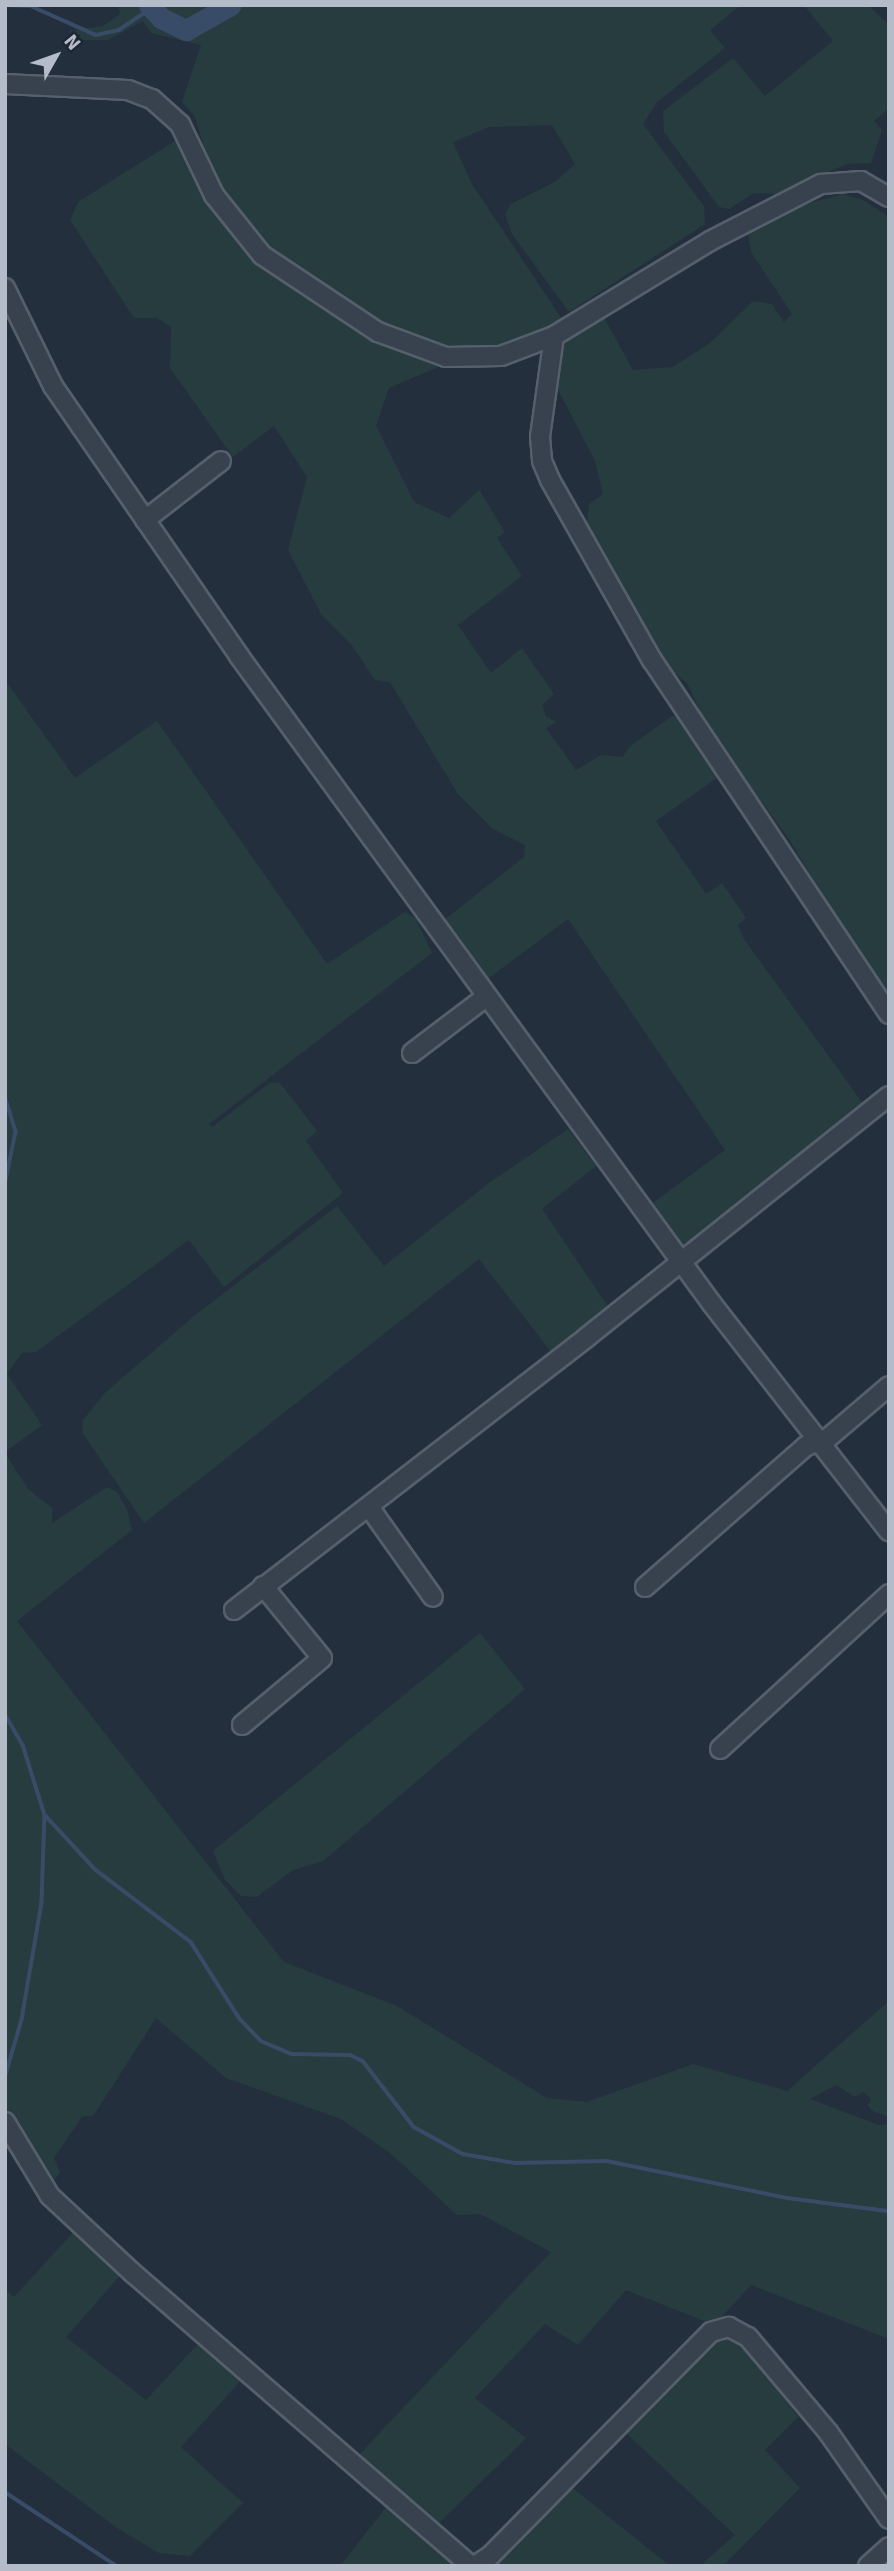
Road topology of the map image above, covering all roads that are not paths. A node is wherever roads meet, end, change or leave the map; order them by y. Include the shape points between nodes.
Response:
1 (5, 84) edge
2 (889, 197) edge
3 (5, 288) edge
4 (554, 335) junction
5 (221, 461) dead end
6 (145, 520) junction
7 (487, 996) junction
8 (889, 1014) edge
9 (412, 1053) dead end
10 (889, 1096) edge
11 (681, 1261) junction
12 (889, 1386) edge
13 (819, 1443) junction
14 (369, 1507) junction
15 (889, 1531) edge
16 (263, 1586) junction
17 (645, 1587) dead end
18 (889, 1594) edge
19 (433, 1597) dead end
20 (234, 1610) dead end
21 (242, 1725) dead end
22 (720, 1749) dead end
23 (5, 2122) edge
24 (889, 2519) edge
25 (889, 2547) edge
26 (473, 2566) edge
27 (868, 2566) edge

1 - 4 street via 115,89 152,99 180,124 219,203 262,255 378,332 432,354 468,359 501,356
2 - 4 street via 849,180 811,188 710,240
3 - 6 street via 53,386
4 - 8 street via 540,437 550,480 652,660
5 - 6 street
6 - 7 street
7 - 9 street
7 - 11 street
10 - 11 street
11 - 13 street
11 - 14 street
12 - 13 street
13 - 15 street
13 - 17 street via 806,1446
14 - 16 street
14 - 19 street
16 - 20 street
16 - 21 street via 322,1658
18 - 22 street
23 - 26 street via 50,2196
24 - 26 street via 828,2432 748,2337 729,2327 711,2332 490,2556
25 - 27 street

